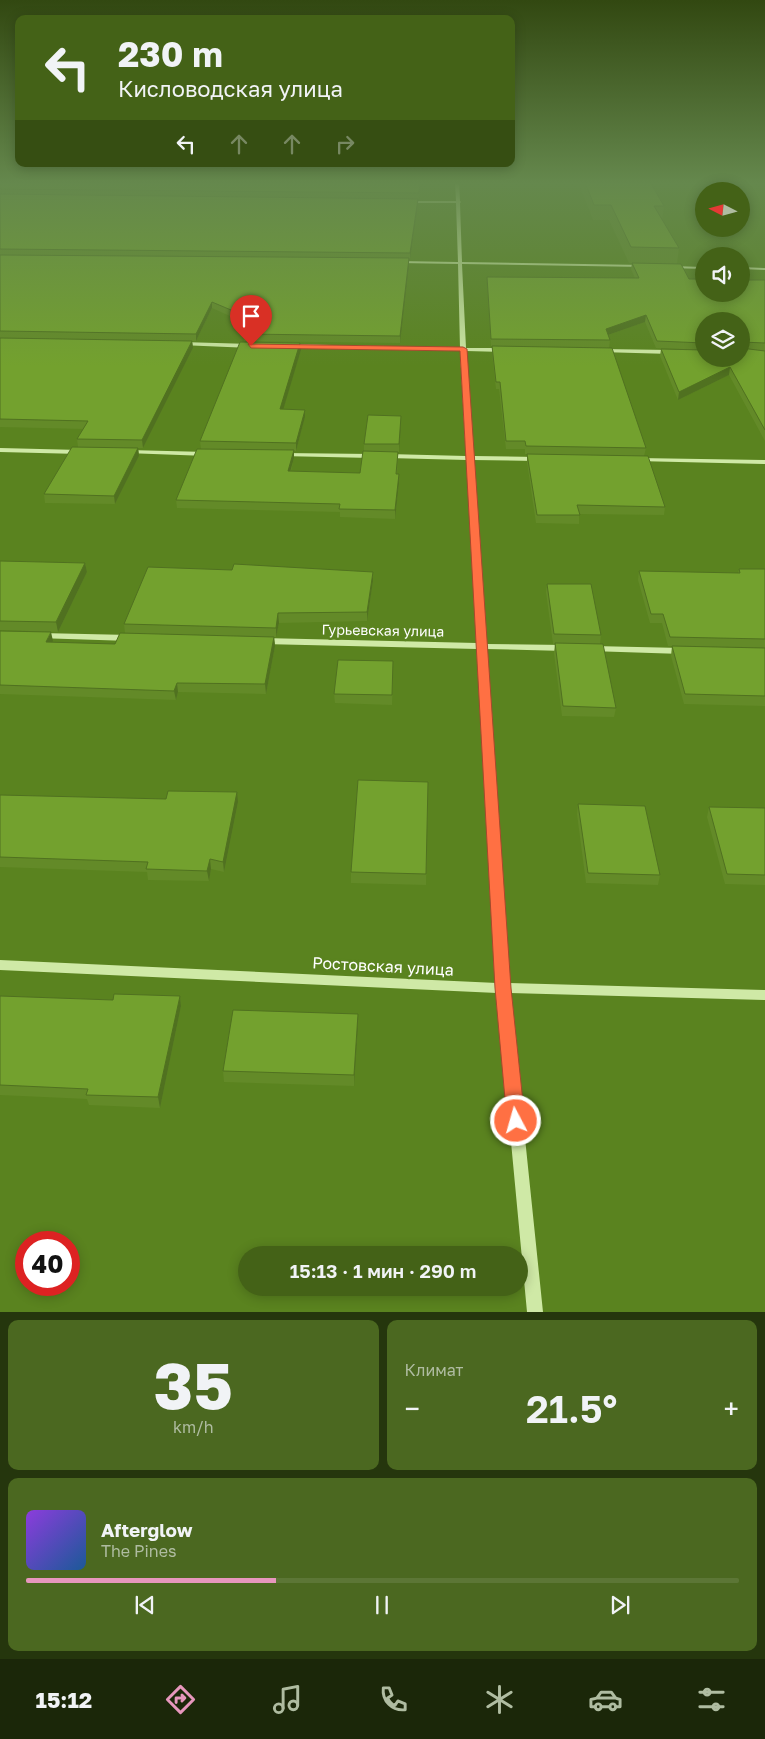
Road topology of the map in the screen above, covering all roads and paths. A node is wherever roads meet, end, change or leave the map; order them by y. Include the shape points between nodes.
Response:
1 (460, 243) edge
2 (392, 262) edge
3 (461, 262) junction
4 (655, 266) edge
5 (665, 267) edge
6 (695, 268) edge
7 (750, 268) edge
8 (765, 269) edge
9 (177, 344) edge
10 (256, 346) edge
11 (286, 346) edge
12 (463, 349) junction
13 (511, 350) edge
14 (598, 351) edge
15 (675, 352) edge
16 (0, 450) edge
17 (88, 452) edge
18 (118, 452) edge
19 (216, 454) edge
20 (275, 455) edge
21 (471, 458) junction
22 (550, 459) edge
23 (628, 460) edge
24 (765, 462) edge
25 (30, 636) edge
26 (137, 638) edge
27 (255, 641) edge
28 (481, 647) junction
29 (696, 651) edge
30 (0, 965) edge
31 (503, 988) junction
32 (765, 995) edge
33 (535, 1312) edge

1 - 3 street
2 - 3 street
3 - 4 street
3 - 12 street
5 - 6 street
7 - 8 street
9 - 10 street
11 - 12 street
12 - 13 street
12 - 21 street
14 - 15 street
16 - 17 street
18 - 19 street
20 - 21 street
21 - 22 street
21 - 28 street
23 - 24 street
25 - 26 street
27 - 28 street, Гурьевская улица
28 - 29 street, Гурьевская улица
28 - 31 street
30 - 31 street, Ростовская улица
31 - 32 street, Ростовская улица
31 - 33 street

